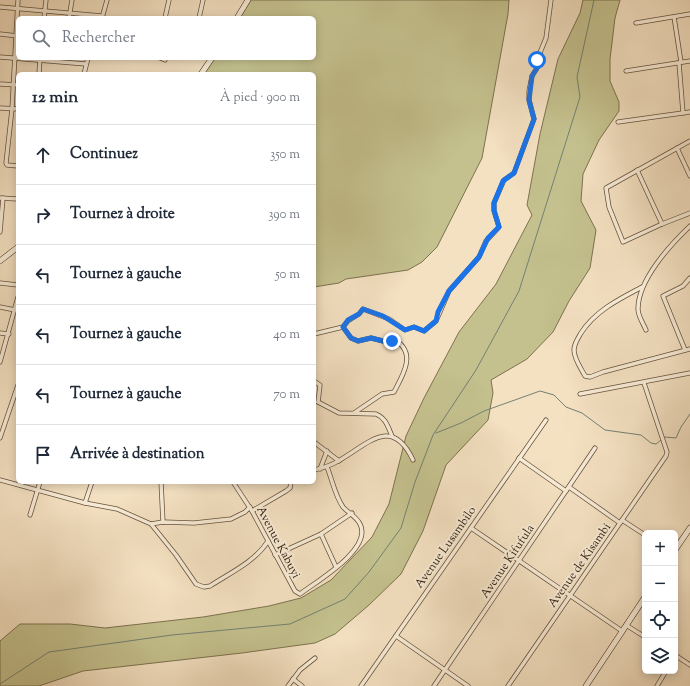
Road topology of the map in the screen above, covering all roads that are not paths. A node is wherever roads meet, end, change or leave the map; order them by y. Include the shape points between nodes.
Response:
1 (18, 0) edge
2 (46, 0) edge
3 (72, 0) edge
4 (107, 0) edge
5 (169, 0) edge
6 (203, 0) edge
7 (248, 0) edge
8 (551, 0) edge
9 (0, 7) edge
10 (17, 8) junction
11 (45, 10) junction
12 (70, 13) junction
13 (690, 14) edge
14 (17, 16) edge
15 (44, 16) edge
16 (69, 16) edge
17 (94, 16) edge
18 (102, 16) edge
19 (165, 16) edge
20 (199, 16) edge
21 (238, 16) edge
22 (674, 17) junction
23 (636, 23) dead end
24 (0, 34) edge
25 (16, 36) edge
26 (0, 57) edge
27 (14, 58) junction
28 (40, 60) edge
29 (87, 60) edge
30 (211, 60) edge
31 (690, 61) edge
32 (680, 62) junction
33 (86, 64) junction
34 (626, 71) dead end
35 (39, 72) edge
36 (84, 72) edge
37 (202, 72) edge
38 (0, 84) edge
39 (13, 84) junction
40 (16, 85) edge
41 (0, 108) edge
42 (12, 109) junction
43 (16, 109) edge
44 (690, 112) edge
45 (683, 113) junction
46 (618, 122) dead end
47 (690, 141) edge
48 (677, 148) junction
49 (16, 166) edge
50 (637, 170) junction
51 (690, 176) edge
52 (2, 198) edge
53 (16, 199) edge
54 (690, 213) edge
55 (662, 224) junction
56 (690, 226) edge
57 (0, 232) edge
58 (16, 249) edge
59 (0, 261) edge
60 (690, 278) edge
61 (0, 283) edge
62 (16, 285) edge
63 (642, 287) junction
64 (16, 306) edge
65 (0, 307) edge
66 (15, 310) junction
67 (343, 327) junction
68 (646, 330) dead end
69 (0, 333) edge
70 (316, 333) edge
71 (9, 334) junction
72 (690, 348) edge
73 (685, 350) junction
74 (0, 362) edge
75 (690, 373) edge
76 (316, 382) edge
77 (644, 383) junction
78 (580, 394) dead end
79 (16, 398) edge
80 (316, 403) edge
81 (354, 413) junction
82 (546, 420) dead end
83 (1, 431) edge
84 (392, 436) junction
85 (0, 438) edge
86 (316, 444) edge
87 (595, 448) dead end
88 (327, 452) junction
89 (519, 458) junction
90 (413, 460) dead end
91 (339, 461) junction
92 (327, 467) junction
93 (320, 469) junction
94 (316, 470) edge
95 (0, 480) edge
96 (39, 484) edge
97 (91, 484) edge
98 (161, 484) edge
99 (233, 484) edge
100 (291, 484) edge
101 (569, 487) junction
102 (37, 490) junction
103 (566, 491) junction
104 (85, 503) junction
105 (251, 509) junction
106 (352, 513) junction
107 (30, 515) dead end
108 (163, 522) junction
109 (621, 522) junction
110 (152, 524) junction
111 (471, 528) junction
112 (690, 528) edge
113 (642, 533) edge
114 (321, 534) junction
115 (268, 541) junction
116 (678, 546) edge
117 (275, 555) junction
118 (519, 561) junction
119 (336, 566) junction
120 (570, 596) junction
121 (642, 601) edge
122 (626, 625) junction
123 (622, 631) junction
124 (642, 635) edge
125 (396, 636) junction
126 (315, 658) dead end
127 (678, 658) edge
128 (690, 665) edge
129 (445, 670) junction
130 (664, 674) edge
131 (292, 679) junction
132 (288, 686) edge
133 (302, 686) edge
134 (361, 686) edge
135 (434, 686) edge
136 (468, 686) edge
137 (508, 686) edge
138 (586, 686) edge
139 (657, 686) edge

1 - 10 street
2 - 11 street
3 - 12 street
4 - 18 street
5 - 19 street
6 - 20 street
7 - 21 street
8 - 67 street via 546,38 532,76 529,100 534,119 514,173 503,181 494,203 498,228 488,238 479,257 449,291 436,321 425,330 414,327 405,330 366,309 350,318
9 - 10 street
10 - 11 street
10 - 14 street
11 - 12 street
11 - 15 street
12 - 16 street
12 - 17 street
13 - 22 street
22 - 23 street
22 - 32 street
24 - 25 street
25 - 27 street
26 - 27 street
27 - 39 street
28 - 33 street
28 - 35 street
29 - 33 street
30 - 37 street
31 - 32 street
32 - 34 street
32 - 45 street
33 - 36 street
38 - 39 street
39 - 40 street
39 - 42 street
41 - 42 street
42 - 43 street
42 - 49 street via 6,163
44 - 45 street
45 - 46 street
47 - 48 street
48 - 50 street
48 - 51 street
50 - 55 street
50 - 55 street via 606,188 609,207 622,240 625,242
52 - 53 street
52 - 57 street
54 - 55 street
56 - 63 street via 662,258
58 - 59 street
60 - 73 street via 684,285 664,296
61 - 62 street
63 - 68 street via 638,311
63 - 73 street via 593,317 577,340 574,351 576,359 587,377
64 - 66 street
65 - 66 street
66 - 71 street
67 - 70 street
67 - 81 street via 351,338 358,341 371,338 387,342 395,340 404,348 408,360 394,392 382,394
69 - 71 street
71 - 74 street
72 - 73 street
75 - 77 street
76 - 80 street via 320,385
77 - 78 street
77 - 109 street, Avenue de Kisambi via 667,452
79 - 83 street
80 - 81 street via 339,413
81 - 84 street via 382,416
82 - 89 street, Avenue Lusambilo
83 - 85 street
84 - 90 street via 402,442
84 - 91 street via 372,439
86 - 88 street
87 - 101 street, Avenue Kifufula
88 - 91 street
88 - 93 street
89 - 103 street
89 - 111 street, Avenue Lusambilo
91 - 92 street
92 - 93 street
92 - 106 street via 342,505
93 - 94 street
95 - 102 street
96 - 102 street
97 - 104 street
98 - 108 street
99 - 105 street, Avenue Kabuyi
100 - 105 street via 286,491
101 - 103 street, Avenue Kifufula
101 - 109 street
102 - 104 street
102 - 107 street
103 - 118 street, Avenue Kifufula
104 - 110 street via 124,512
105 - 108 street via 231,519
105 - 115 street, Avenue Kabuyi
106 - 114 street
106 - 119 street via 360,525 361,539 351,555
108 - 110 street
109 - 113 street
109 - 120 street, Avenue de Kisambi
110 - 115 street via 196,584 204,587 210,586 262,551
111 - 118 street
111 - 125 street, Avenue Lusambilo
112 - 116 street
114 - 117 street
114 - 119 street
115 - 117 street, Avenue Kabuyi
117 - 119 street, Avenue Kabuyi via 295,591 300,594
118 - 120 street
118 - 129 street, Avenue Kifufula
120 - 123 street
120 - 137 street, Avenue de Kisambi
121 - 122 street
122 - 123 street
122 - 124 street
123 - 138 street
125 - 129 street
125 - 134 street, Avenue Lusambilo
126 - 131 street
127 - 128 street
129 - 135 street, Avenue Kifufula
129 - 136 street
130 - 139 street
131 - 132 street
131 - 133 street

